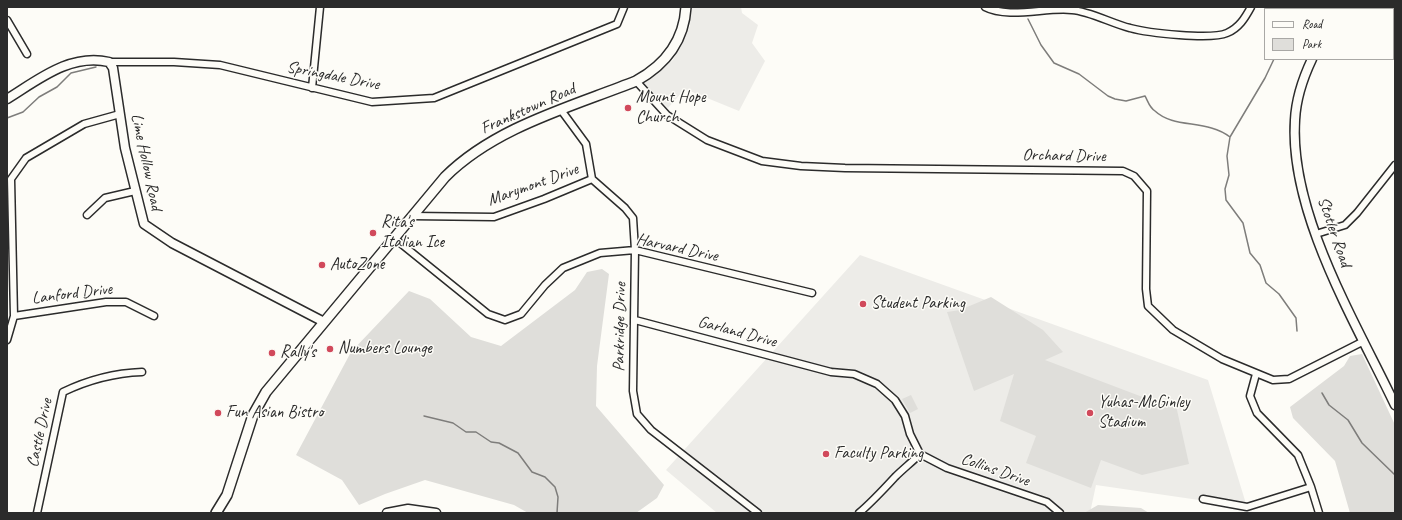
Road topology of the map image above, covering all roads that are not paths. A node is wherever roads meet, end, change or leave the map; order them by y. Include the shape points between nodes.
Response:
1 (320, 7) edge
2 (624, 7) edge
3 (686, 7) edge
4 (985, 7) edge
5 (1251, 7) edge
6 (7, 20) edge
7 (27, 54) dead end
8 (1312, 60) edge
9 (109, 62) junction
10 (636, 81) junction
11 (312, 88) junction
12 (7, 99) edge
13 (561, 110) junction
14 (120, 114) junction
15 (1395, 165) edge
16 (592, 179) junction
17 (135, 191) junction
18 (87, 215) dead end
19 (412, 216) junction
20 (1316, 234) junction
21 (394, 238) junction
22 (635, 250) junction
23 (812, 293) dead end
24 (14, 316) junction
25 (154, 316) dead end
26 (635, 320) junction
27 (324, 322) junction
28 (7, 340) edge
29 (1364, 341) junction
30 (142, 372) dead end
31 (1256, 374) junction
32 (1395, 406) edge
33 (920, 454) junction
34 (1311, 487) junction
35 (1204, 499) dead end
36 (220, 512) edge
37 (37, 513) edge
38 (387, 513) edge
39 (436, 513) edge
40 (758, 513) edge
41 (859, 513) edge
42 (1060, 513) edge
43 (1319, 513) edge

1 - 11 street
2 - 11 street, Springdale Drive via 617,24 434,98 372,102
3 - 10 main road, Frankstown Road via 683,29 673,49 654,70
4 - 5 street via 1007,12 1073,10 1132,29 1206,36 1226,34 1238,27
6 - 7 street
8 - 20 street, Stotler Road via 1297,103 1295,135 1301,180
9 - 11 street, Springdale Drive via 220,65
9 - 12 street via 76,62 51,72
9 - 14 street, Lime Hollow Road via 114,68
10 - 13 main road, Frankstown Road
10 - 31 street, Orchard Drive via 667,115 707,140 762,161 845,168 1123,171 1134,176 1147,191 1148,200 1148,306 1173,330 1222,359
13 - 16 street via 586,144
13 - 19 main road, Frankstown Road via 509,131 475,151 444,177
14 - 17 street, Lime Hollow Road
14 - 24 street via 84,124 26,158 11,180
15 - 20 street via 1357,214 1345,225
16 - 19 street, Marymont Drive via 494,217
16 - 22 street, Parkridge Drive via 633,218
17 - 18 street via 105,198
17 - 27 street, Lime Hollow Road via 144,224 172,244
19 - 21 main road, Frankstown Road
20 - 29 street, Stotler Road via 1326,262
21 - 22 street, Harvard Drive via 488,314 505,320 520,314 563,268 600,253
21 - 27 main road, Frankstown Road
22 - 23 street, Harvard Drive
22 - 26 street, Parkridge Drive
24 - 25 street, Lanford Drive via 106,302 126,302
24 - 28 street
26 - 33 street, Garland Drive via 831,372 854,374 877,384 894,400 905,416
26 - 40 street, Parkridge Drive via 633,391 637,414 651,430
27 - 36 main road, Frankstown Road via 259,404
29 - 31 street, Orchard Drive via 1289,379 1274,380
29 - 32 street, Stotler Road
30 - 37 street, Castle Drive via 94,380 63,392
31 - 34 street via 1250,396 1257,413 1298,456
33 - 41 street
33 - 42 street, Collins Drive via 947,468 1047,502
34 - 35 street via 1247,507
34 - 43 street
38 - 39 street via 408,509

